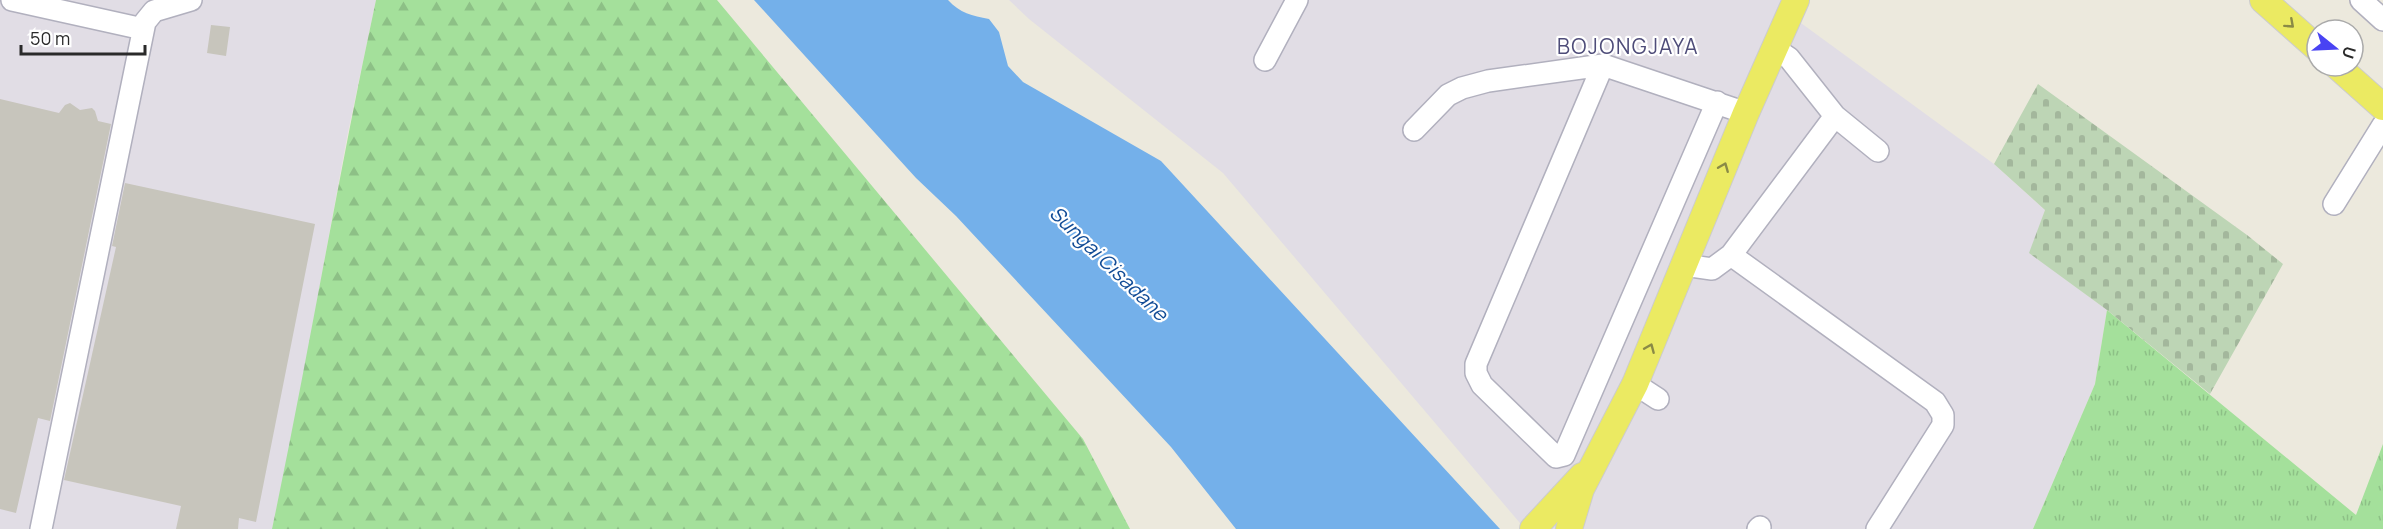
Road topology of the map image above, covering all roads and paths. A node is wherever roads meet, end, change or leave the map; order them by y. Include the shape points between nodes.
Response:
1 (12, 0) edge
2 (191, 0) edge
3 (1297, 0) edge
4 (1796, 0) edge
5 (2263, 0) edge
6 (2361, 0) edge
7 (2383, 20) edge
8 (143, 29) junction
9 (2305, 37) edge
10 (1774, 48) junction
11 (1265, 60) dead end
12 (1604, 65) junction
13 (2350, 78) edge
14 (1717, 102) junction
15 (2383, 107) edge
16 (1746, 112) junction
17 (1835, 116) junction
18 (2383, 125) edge
19 (1414, 130) dead end
20 (1878, 152) dead end
21 (2334, 204) dead end
22 (1731, 255) junction
23 (1684, 265) junction
24 (1635, 384) junction
25 (1658, 399) dead end
26 (1598, 458) junction
27 (41, 529) edge
28 (1533, 529) edge
29 (1569, 529) edge
30 (1877, 529) edge

1 - 8 street
2 - 8 street via 154,11
3 - 11 street
4 - 10 main road
5 -> 9 main road
6 - 7 street
8 - 27 street
10 - 16 main road
10 - 17 street via 1790,58
12 - 14 street
12 - 14 street via 1476,364 1482,385 1556,457 1564,455
12 - 19 street via 1462,88 1448,95
13 - 15 main road
14 - 16 street
23 -> 16 main road
17 - 20 street
17 - 22 street
18 - 21 street
22 - 23 street via 1712,269
22 - 30 street via 1935,402 1943,415 1942,425
24 -> 23 main road
24 - 25 street
24 - 26 main road
26 - 28 main road
26 - 29 main road via 1581,489

